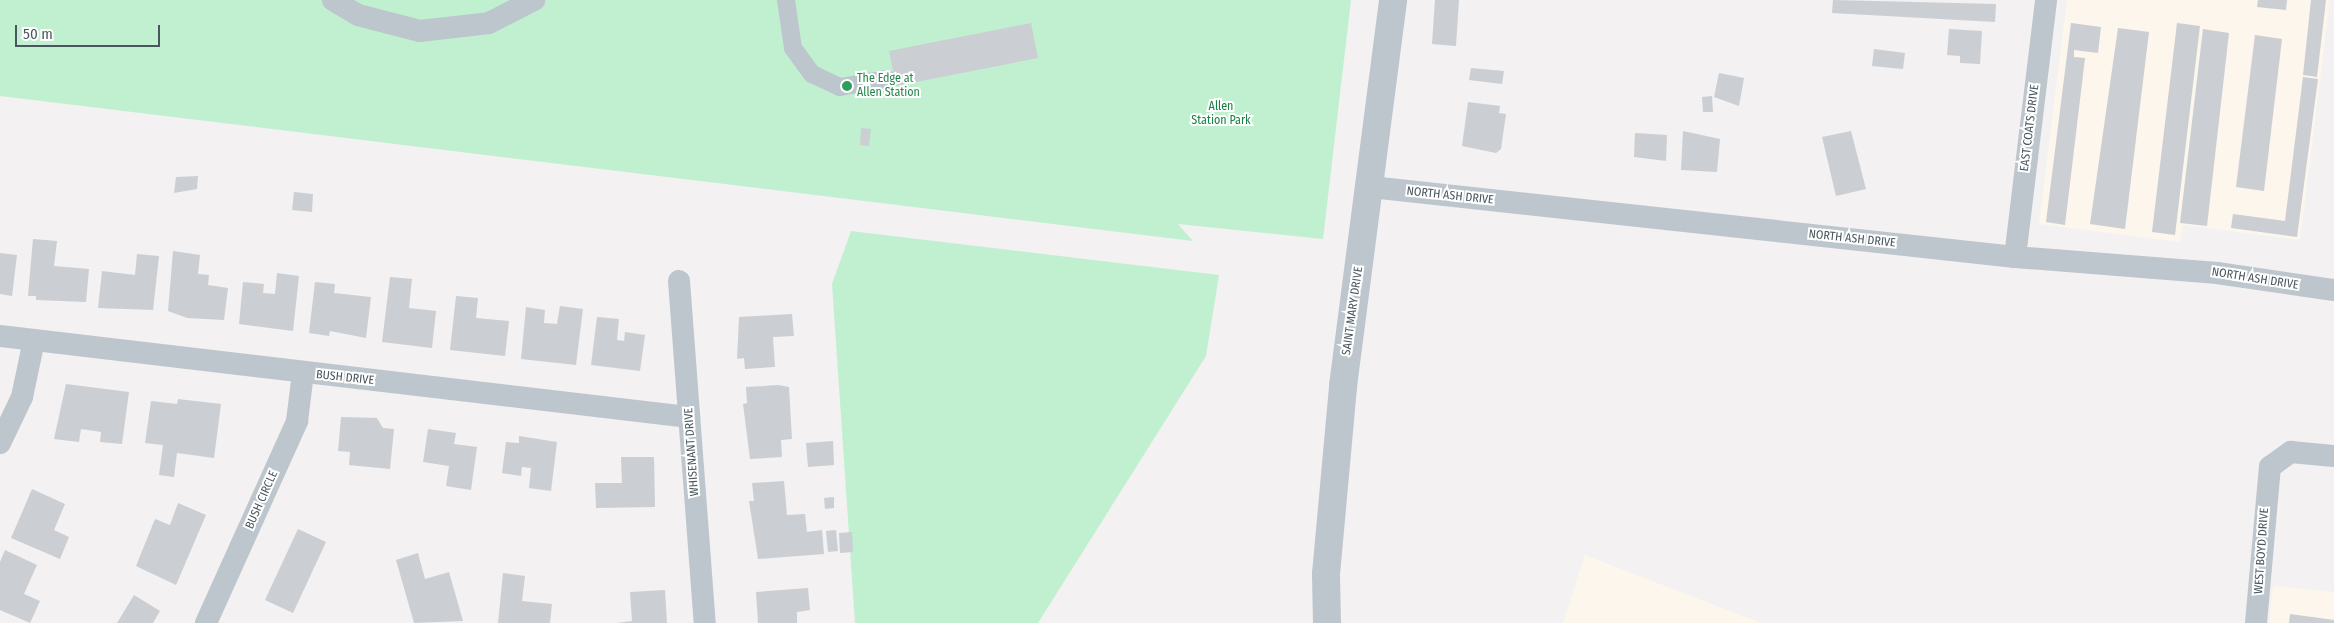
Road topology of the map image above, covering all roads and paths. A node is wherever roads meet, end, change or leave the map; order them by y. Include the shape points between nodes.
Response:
1 (332, 0) edge
2 (534, 0) edge
3 (786, 0) edge
4 (1393, 0) edge
5 (2046, 0) edge
6 (887, 79) dead end
7 (1371, 187) junction
8 (2015, 257) junction
9 (679, 281) dead end
10 (2334, 290) edge
11 (0, 336) edge
12 (34, 340) junction
13 (303, 373) junction
14 (689, 417) junction
15 (0, 443) edge
16 (2334, 456) edge
17 (206, 623) edge
18 (705, 623) edge
19 (1327, 623) edge
20 (2256, 623) edge

1 - 2 street via 358,15 420,30 489,23
3 - 6 street via 793,48 812,74 840,87
4 - 7 street, SAINT MARY DRIVE
5 - 8 street, EAST COATS DRIVE
7 - 8 street, NORTH ASH DRIVE
7 - 19 street, SAINT MARY DRIVE via 1330,514
8 - 10 street, NORTH ASH DRIVE via 2217,272
9 - 14 street, WHISENANT DRIVE
11 - 12 street, BUSH DRIVE
12 - 13 street, BUSH DRIVE
12 - 15 street via 22,397
13 - 14 street, BUSH DRIVE
13 - 17 street, BUSH CIRCLE via 297,421
14 - 18 street, WHISENANT DRIVE
16 - 20 street, WEST BOYD DRIVE via 2291,452 2279,457 2268,478

